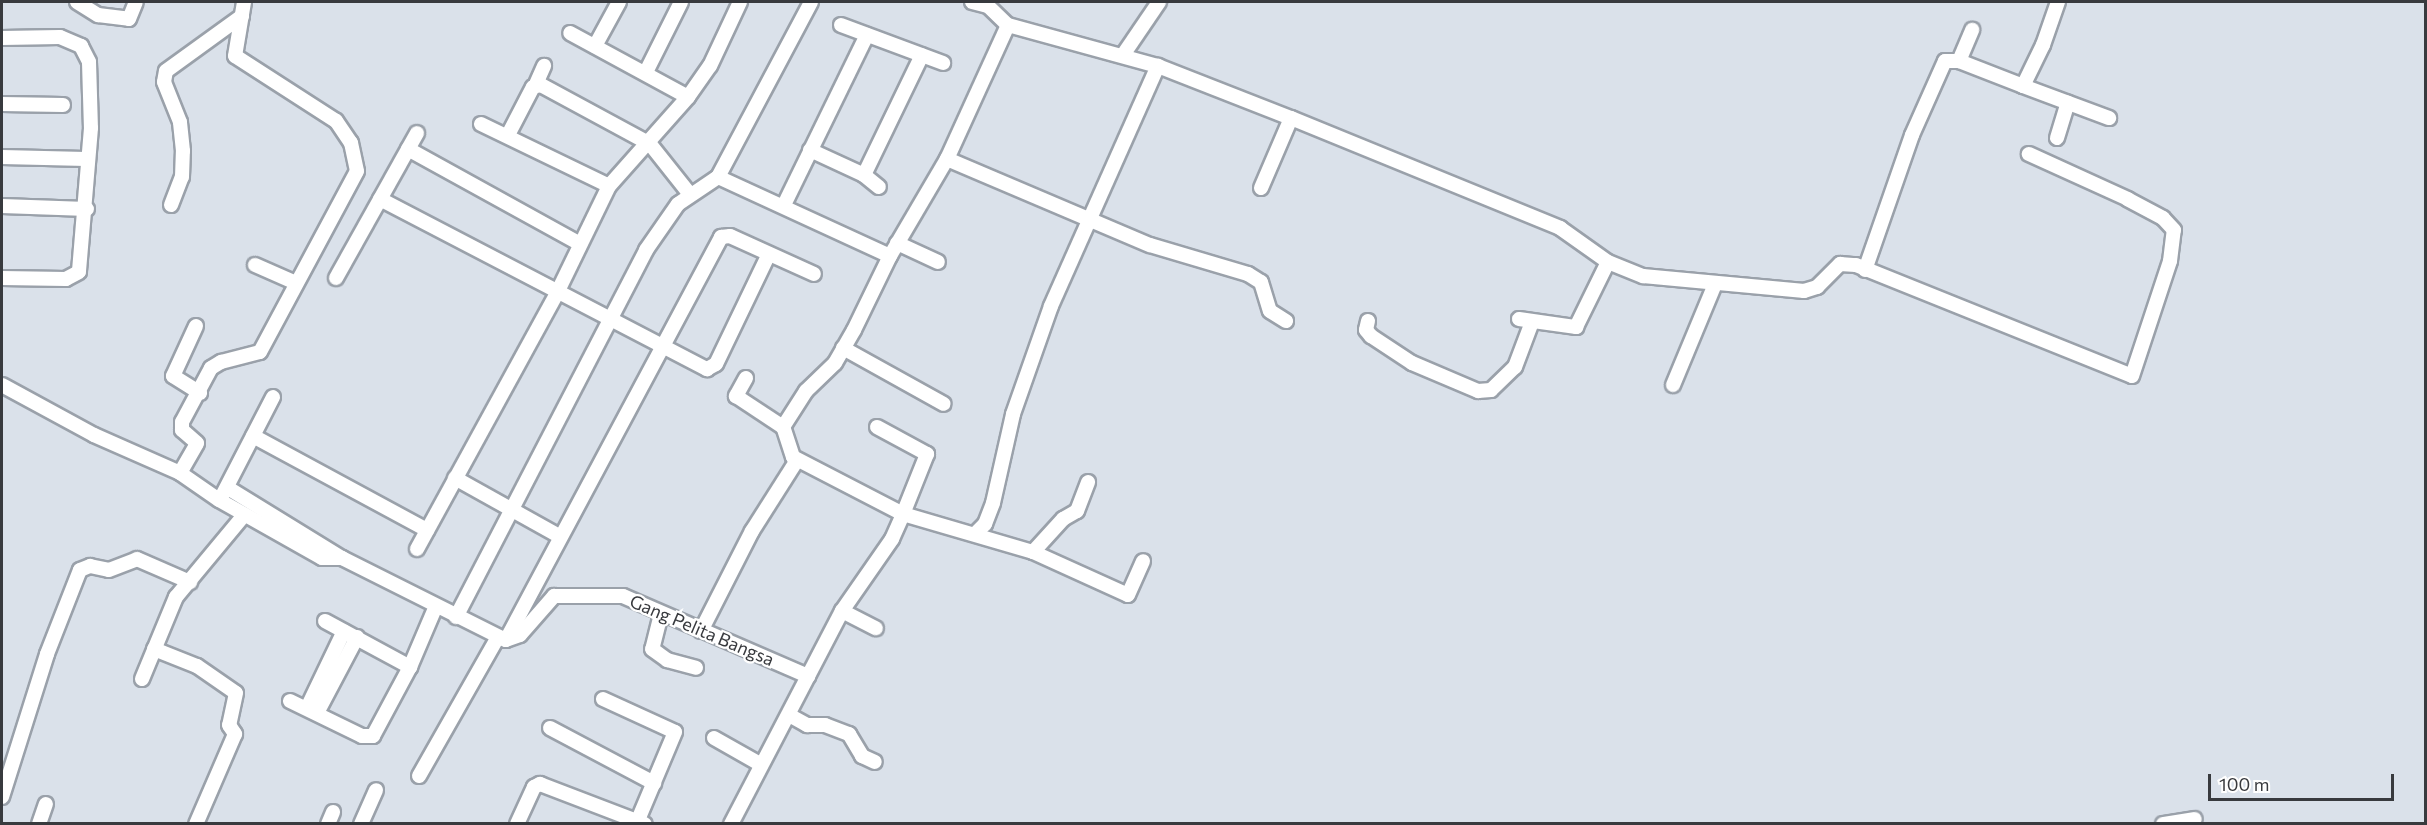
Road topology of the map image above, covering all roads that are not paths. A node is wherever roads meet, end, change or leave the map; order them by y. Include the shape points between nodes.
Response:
1 (77, 2) edge
2 (136, 2) edge
3 (244, 2) edge
4 (619, 2) edge
5 (681, 2) edge
6 (740, 2) edge
7 (811, 2) edge
8 (972, 2) edge
9 (1159, 2) edge
10 (2058, 2) edge
11 (988, 4) edge
12 (242, 16) junction
13 (841, 25) dead end
14 (1008, 25) junction
15 (1972, 30) dead end
16 (570, 33) dead end
17 (867, 35) junction
18 (2, 38) edge
19 (595, 46) junction
20 (922, 55) junction
21 (1123, 55) junction
22 (1959, 61) junction
23 (943, 63) dead end
24 (544, 66) dead end
25 (1158, 66) junction
26 (646, 72) junction
27 (536, 84) junction
28 (2023, 86) junction
29 (688, 97) junction
30 (2068, 103) junction
31 (2, 104) edge
32 (63, 105) dead end
33 (1291, 118) junction
34 (2109, 118) dead end
35 (481, 124) dead end
36 (417, 133) dead end
37 (508, 135) junction
38 (2057, 138) dead end
39 (650, 144) junction
40 (408, 149) junction
41 (810, 150) junction
42 (2029, 154) dead end
43 (2, 157) edge
44 (86, 159) junction
45 (948, 159) junction
46 (864, 175) junction
47 (718, 177) junction
48 (609, 186) junction
49 (879, 187) dead end
50 (1262, 188) dead end
51 (689, 193) junction
52 (380, 199) junction
53 (171, 205) dead end
54 (784, 205) junction
55 (2, 206) edge
56 (87, 209) junction
57 (1091, 221) junction
58 (897, 243) junction
59 (580, 244) junction
60 (769, 254) junction
61 (890, 256) junction
62 (938, 262) dead end
63 (1608, 262) junction
64 (255, 265) dead end
65 (1865, 270) junction
66 (814, 274) dead end
67 (2, 278) edge
68 (336, 278) dead end
69 (296, 283) junction
70 (1715, 284) junction
71 (558, 291) junction
72 (610, 319) junction
73 (1286, 321) dead end
74 (1368, 321) dead end
75 (196, 326) dead end
76 (665, 347) junction
77 (843, 348) junction
78 (746, 378) dead end
79 (2, 385) edge
80 (1673, 385) dead end
81 (200, 393) junction
82 (273, 397) dead end
83 (944, 404) dead end
84 (783, 427) junction
85 (877, 427) dead end
86 (253, 436) junction
87 (798, 460) junction
88 (180, 473) junction
89 (455, 478) junction
90 (1088, 482) dead end
91 (228, 488) junction
92 (219, 500) junction
93 (512, 508) junction
94 (903, 514) junction
95 (244, 515) junction
96 (427, 530) junction
97 (976, 533) junction
98 (559, 536) junction
99 (417, 549) dead end
100 (1033, 552) junction
101 (342, 558) junction
102 (1143, 561) dead end
103 (190, 582) junction
104 (436, 606) junction
105 (842, 611) junction
106 (661, 614) junction
107 (456, 617) junction
108 (326, 621) dead end
109 (876, 628) dead end
110 (344, 631) junction
111 (700, 631) junction
112 (357, 637) junction
113 (502, 638) junction
114 (154, 649) junction
115 (410, 667) junction
116 (696, 668) dead end
117 (808, 676) junction
118 (142, 679) dead end
119 (603, 699) dead end
120 (290, 701) dead end
121 (312, 710) junction
122 (789, 714) junction
123 (550, 728) dead end
124 (714, 738) dead end
125 (875, 762) dead end
126 (760, 764) junction
127 (420, 776) dead end
128 (654, 783) junction
129 (376, 790) dead end
130 (2, 797) edge
131 (46, 804) dead end
132 (2195, 819) dead end
133 (642, 822) edge
134 (39, 824) edge
135 (196, 824) edge
136 (361, 824) edge
137 (517, 824) edge
138 (731, 824) edge
139 (2163, 824) edge

1 - 2 street via 98,15 129,19
3 - 12 street
4 - 19 street
5 - 26 street
6 - 29 street via 710,66
7 - 47 street
8 - 11 street
9 - 21 street
10 - 28 street
11 - 14 street
12 - 53 street via 166,71 164,82 180,122 183,151 182,177
12 - 69 street via 234,50 238,60 336,121 348,137 355,158 355,181
13 - 17 street
14 - 21 street
14 - 45 street
15 - 22 street
16 - 19 street
17 - 20 street
17 - 41 street
18 - 44 street via 70,39 87,54 91,128
19 - 26 street
20 - 23 street
20 - 46 street
21 - 25 street
22 - 28 street
22 - 65 street via 1945,61 1911,135
24 - 27 street
25 - 33 street
25 - 57 street
26 - 29 street
27 - 37 street
27 - 39 street
28 - 30 street
29 - 39 street
30 - 34 street
30 - 38 street
31 - 32 street
33 - 50 street
33 - 63 street via 1560,228
35 - 37 street
36 - 40 street
37 - 48 street
39 - 48 street
39 - 51 street
40 - 52 street
40 - 59 street
41 - 46 street
41 - 54 street
42 - 65 street via 2128,199 2163,218 2174,230 2170,261 2132,376
43 - 44 street
44 - 56 street
45 - 57 street
45 - 58 street
46 - 49 street
47 - 51 street
47 - 54 street
48 - 59 street
51 - 72 street via 646,250
52 - 68 street
52 - 71 street
54 - 61 street
55 - 56 street
56 - 67 street via 80,268 75,276
57 - 73 street via 1248,274 1264,284 1269,311
57 - 97 street via 1038,343 1013,414 993,503 985,524
58 - 61 street
58 - 62 street
59 - 71 street
60 - 66 street
60 - 76 street via 730,236 721,237
60 - 76 street via 714,368 707,369
61 - 77 street
63 - 70 street via 1643,276
63 - 74 street via 1576,327 1525,320 1515,367 1491,390 1478,391 1412,363 1371,336 1366,330
64 - 69 street
65 - 70 street via 1840,264 1817,287 1804,291
69 - 81 street via 260,352 211,368
70 - 80 street
71 - 72 street
71 - 89 street
72 - 76 street
72 - 93 street
75 - 81 street via 173,376
76 - 98 street
77 - 83 street
77 - 84 street via 835,363 806,391
78 - 84 street via 736,396
79 - 88 street via 94,435
81 - 88 street via 182,422 182,430 197,443
82 - 86 street
84 - 87 street via 793,457
85 - 94 street via 927,454
86 - 91 street
86 - 96 street
87 - 94 street
87 - 111 street via 752,531
88 - 92 street
89 - 93 street
89 - 96 street
90 - 100 street via 1077,511 1063,519
91 - 92 street
91 - 101 street
92 - 95 street
93 - 98 street
93 - 107 street
94 - 97 street
94 - 105 street via 892,539
95 - 101 street via 322,558
95 - 103 street
96 - 99 street
97 - 100 street
98 - 113 street
100 - 102 street via 1128,595
101 - 104 street
103 - 114 street via 170,608
103 - 130 street via 136,560 109,570 90,566 80,570 47,654
104 - 107 street
104 - 115 street
105 - 109 street
105 - 117 street
106 - 111 street, Gang Pelita Bangsa
106 - 113 street, Gang Pelita Bangsa via 623,596 556,595 520,634
106 - 116 street via 652,649 667,660
107 - 113 street
108 - 110 street
110 - 112 street
110 - 121 street
111 - 117 street, Gang Pelita Bangsa
112 - 115 street
112 - 121 street
113 - 127 street
114 - 118 street
114 - 135 street via 197,666 236,693 229,725 235,734
115 - 121 street via 373,736 362,736
117 - 122 street
119 - 128 street via 675,732
120 - 121 street
122 - 125 street via 807,725 825,725 849,734 862,756
122 - 126 street
123 - 128 street
124 - 126 street
126 - 138 street
128 - 133 street
129 - 136 street
131 - 134 street
132 - 139 street
133 - 137 street via 540,784 534,787

